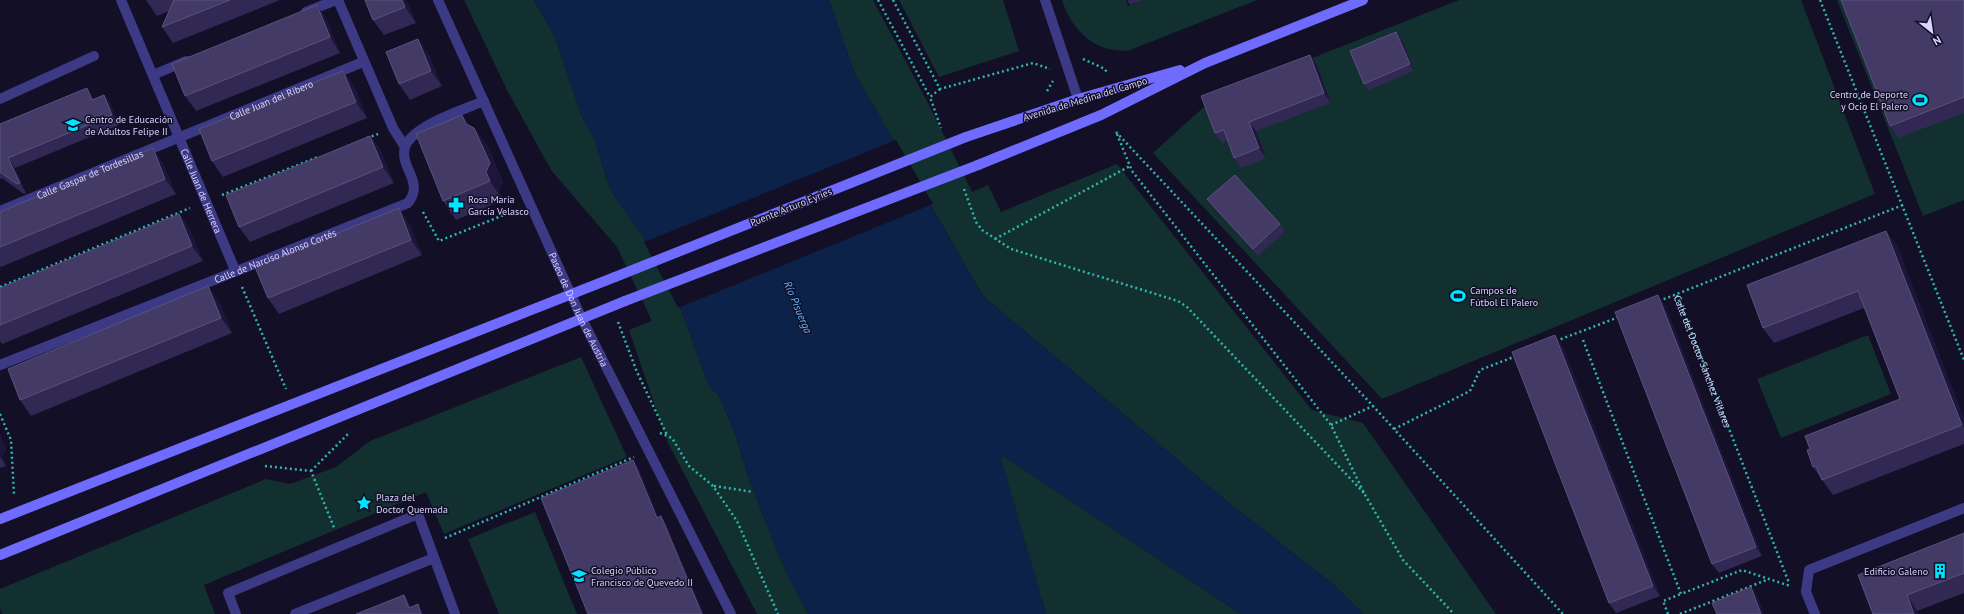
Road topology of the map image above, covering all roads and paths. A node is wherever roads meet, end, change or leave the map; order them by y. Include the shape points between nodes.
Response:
1 (121, 0) edge
2 (337, 0) edge
3 (438, 0) edge
4 (878, 0) edge
5 (893, 0) edge
6 (1045, 0) edge
7 (1361, 0) edge
8 (1820, 0) edge
9 (299, 15) edge
10 (94, 56) dead end
11 (197, 57) edge
12 (363, 62) junction
13 (1033, 63) dead end
14 (1205, 63) junction
15 (153, 75) junction
16 (940, 89) junction
17 (930, 97) junction
18 (0, 99) edge
19 (1078, 99) junction
20 (484, 101) junction
21 (944, 133) dead end
22 (179, 137) junction
23 (966, 137) joint
24 (405, 147) junction
25 (1130, 166) junction
26 (962, 184) dead end
27 (414, 195) junction
28 (531, 204) junction
29 (1902, 205) junction
30 (0, 211) edge
31 (995, 239) junction
32 (235, 270) junction
33 (572, 295) junction
34 (1677, 295) junction
35 (1655, 303) edge
36 (1626, 314) edge
37 (582, 319) junction
38 (620, 326) dead end
39 (1584, 340) dead end
40 (1553, 342) edge
41 (1524, 353) edge
42 (1964, 360) edge
43 (0, 365) edge
44 (293, 404) junction
45 (1373, 406) junction
46 (0, 414) edge
47 (1331, 425) junction
48 (1394, 428) junction
49 (352, 431) dead end
50 (659, 432) dead end
51 (667, 435) junction
52 (649, 451) junction
53 (258, 466) dead end
54 (311, 471) junction
55 (713, 486) junction
56 (752, 492) dead end
57 (1364, 493) junction
58 (1964, 508) edge
59 (15, 513) junction
60 (0, 519) edge
61 (429, 544) junction
62 (341, 545) junction
63 (0, 555) edge
64 (434, 558) junction
65 (1790, 586) dead end
66 (1682, 594) junction
67 (236, 614) edge
68 (294, 614) edge
69 (455, 614) edge
70 (731, 614) edge
71 (778, 614) edge
72 (1454, 614) edge
73 (1563, 614) edge
74 (1668, 614) edge
75 (1680, 614) edge
76 (1815, 614) edge

1 - 15 street, Calle Juan de Herrera
2 - 9 street
2 - 12 street
3 - 20 street, Paseo de Don Juan de Austria
4 - 17 path
5 - 16 path
6 - 19 street
7 - 14 main road, Avenida de Medina del Campo
8 - 29 path
10 - 18 street
11 - 15 street
12 - 22 street, Calle Juan del Ribero
12 - 24 street via 393,128
13 - 16 path
14 - 19 main road, Avenida de Medina del Campo
14 - 37 main road, Avenida de Medina del Campo, bridge via 1101,115
15 - 22 street, Calle Juan de Herrera
16 - 17 path
17 - 21 path
19 - 23 main road, Avenida de Medina del Campo
20 - 24 street via 427,125 416,133
20 - 28 street, Paseo de Don Juan de Austria
22 - 30 street, Calle Gaspar de Tordesillas
22 - 32 street, Calle Juan de Herrera
23 - 33 main road, Puente Arturo Eyries, bridge
24 - 27 street via 415,187
25 - 31 path
25 - 45 path via 1116,132
25 - 47 path
26 - 31 path via 976,222
27 - 28 path via 439,241
27 - 32 street, Calle de Narciso Alonso Cortés via 408,203
28 - 33 street, Paseo de Don Juan de Austria
29 - 34 path, Calle del Doctor Sánchez Villares
29 - 42 path
31 - 57 path via 1011,249 1178,301 1187,307
32 - 43 street, Calle de Narciso Alonso Cortés
32 - 44 path
33 - 37 street, Paseo de Don Juan de Austria
33 - 44 main road
34 - 35 path
34 - 65 path, Calle del Doctor Sánchez Villares
36 - 40 path
37 - 52 street, Paseo de Don Juan de Austria
37 - 63 main road
38 - 51 path via 636,372
39 - 66 path
41 - 48 path via 1480,370 1470,391
44 - 59 main road
45 - 47 path
45 - 48 path
46 - 59 path via 11,440
47 - 57 path
48 - 73 path
49 - 54 path
50 - 51 path
51 - 55 path via 672,438 689,466
52 - 61 path
52 - 70 street, Paseo de Don Juan de Austria
53 - 54 path
54 - 62 path
55 - 56 path
55 - 71 path via 737,521
57 - 72 path via 1403,560
58 - 76 street via 1809,570 1806,592
59 - 60 main road
61 - 62 street via 418,514
61 - 64 street
62 - 67 street via 228,593
64 - 68 street
64 - 69 street
66 - 74 path via 1663,601
66 - 75 path via 1742,570 1769,579

